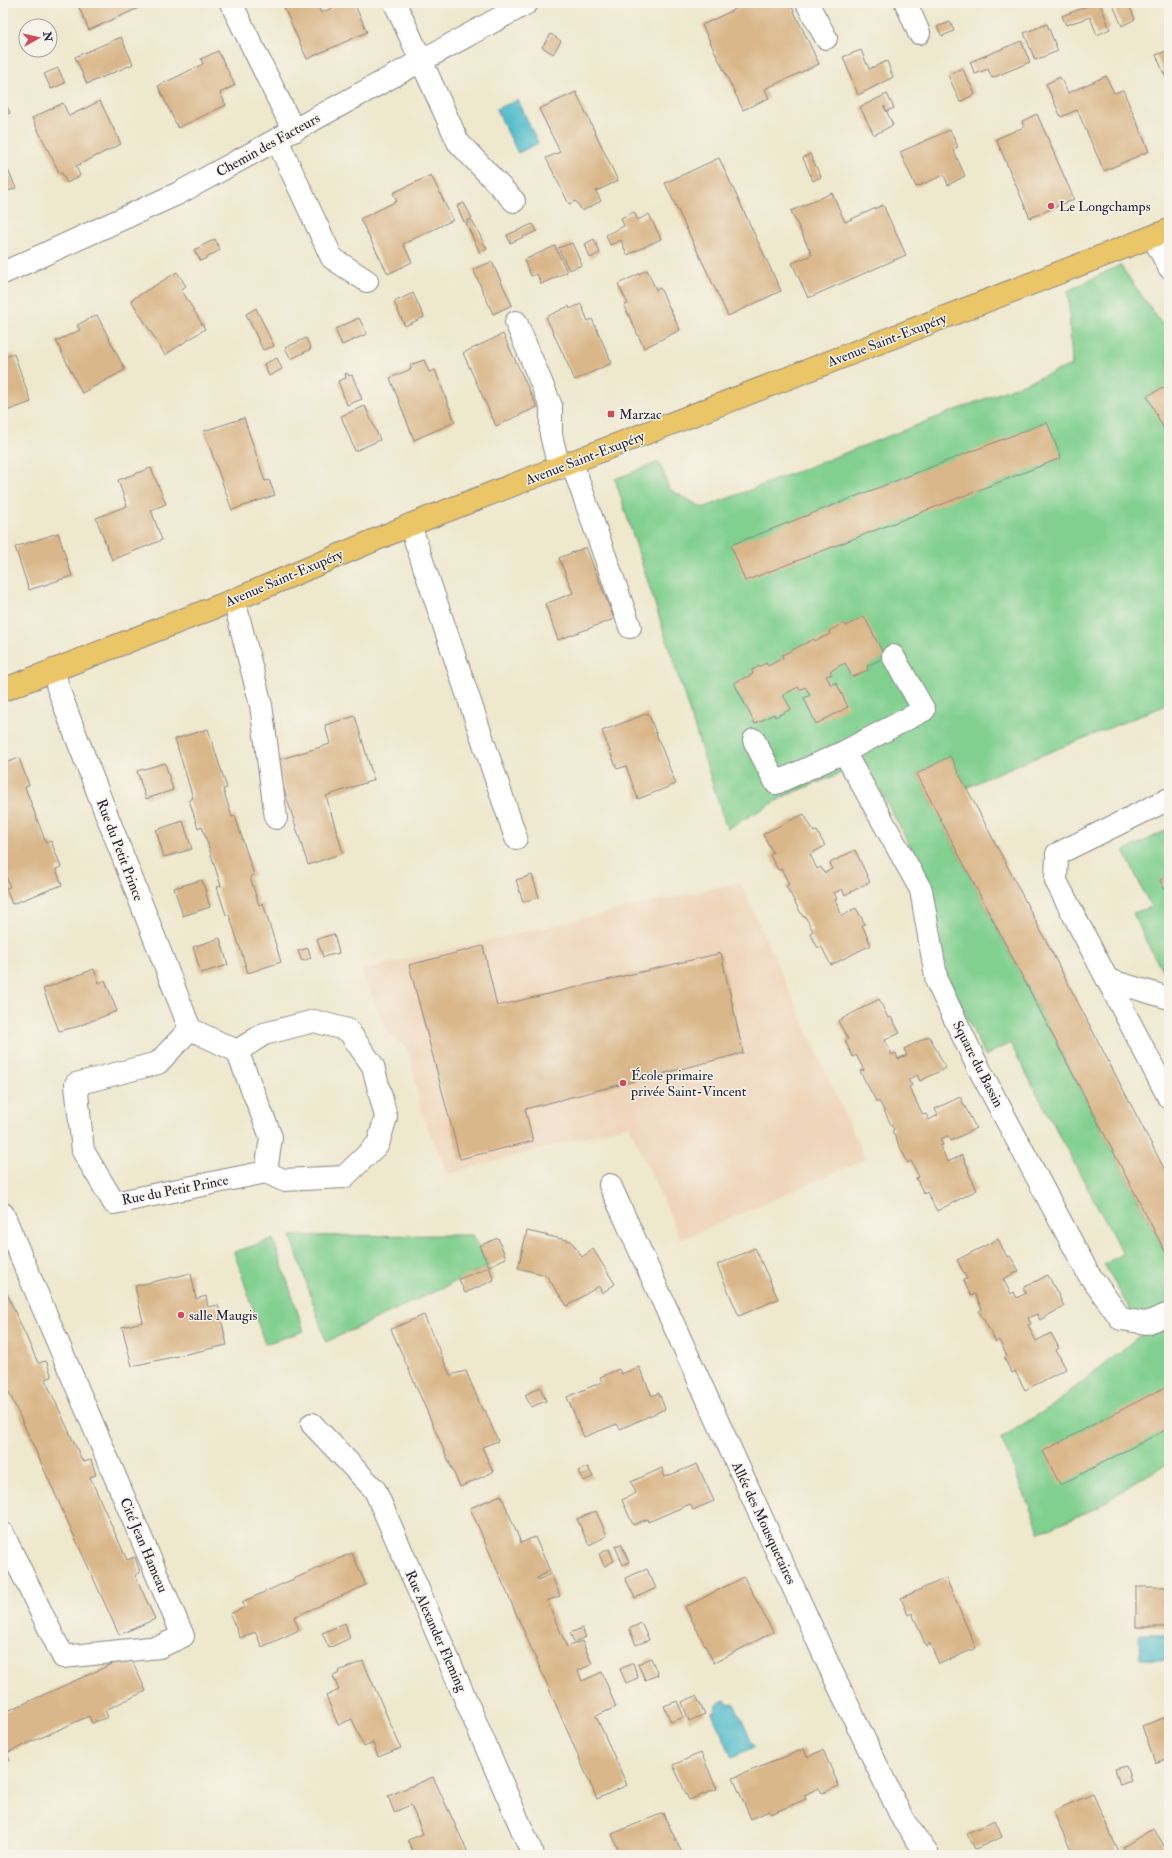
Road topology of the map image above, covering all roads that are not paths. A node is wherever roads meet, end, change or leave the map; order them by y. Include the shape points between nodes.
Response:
1 (231, 3) edge
2 (395, 3) edge
3 (527, 3) edge
4 (807, 3) edge
5 (906, 3) edge
6 (919, 33) dead end
7 (826, 38) dead end
8 (422, 60) junction
9 (285, 135) junction
10 (514, 201) dead end
11 (1161, 233) edge
12 (1169, 267) edge
13 (3, 273) edge
14 (368, 281) dead end
15 (516, 322) dead end
16 (566, 465) junction
17 (410, 526) junction
18 (234, 600) junction
19 (630, 627) dead end
20 (893, 656) dead end
21 (54, 670) junction
22 (3, 690) edge
23 (754, 740) dead end
24 (844, 752) junction
25 (1169, 799) edge
26 (276, 818) dead end
27 (516, 838) dead end
28 (1108, 980) junction
29 (1169, 998) edge
30 (190, 1029) junction
31 (237, 1051) junction
32 (1169, 1098) edge
33 (266, 1172) junction
34 (610, 1185) dead end
35 (3, 1214) edge
36 (1169, 1314) edge
37 (312, 1424) dead end
38 (3, 1534) edge
39 (533, 1855) edge
40 (928, 1855) edge

1 - 9 street
2 - 8 street
3 - 8 street, Chemin des Facteurs
4 - 7 street
5 - 6 street
8 - 9 street, Chemin des Facteurs
8 - 10 street via 458,142
9 - 13 street, Chemin des Facteurs via 179,194
9 - 14 street via 332,258
11 - 12 street
11 - 16 main road, Avenue Saint-Exupéry
15 - 16 street via 551,406 551,435
16 - 17 main road, Avenue Saint-Exupéry
16 - 19 street
17 - 18 main road, Avenue Saint-Exupéry
17 - 27 street
18 - 21 main road, Avenue Saint-Exupéry
18 - 26 street via 261,705
20 - 24 street via 924,710
21 - 22 main road, Avenue Saint-Exupéry
21 - 30 street, Rue du Petit Prince via 58,688
23 - 24 street via 776,783
24 - 36 street, Square du Bassin via 921,890 937,982 975,1061 1088,1273 1120,1319 1146,1323
25 - 28 street via 1057,854 1056,881
28 - 29 street
28 - 32 street
30 - 31 street
30 - 33 street, Rue du Petit Prince via 158,1063 76,1084 83,1151 114,1203
31 - 33 street via 271,1137
31 - 33 street via 264,1034 314,1021 348,1030 373,1066 386,1117 378,1144 344,1177 283,1180
34 - 40 street, Allée des Mousquetaires via 835,1677 903,1820
35 - 38 street, Cité Jean Hameau via 183,1636 159,1647 63,1658
37 - 39 street, Rue Alexander Fleming via 375,1490

